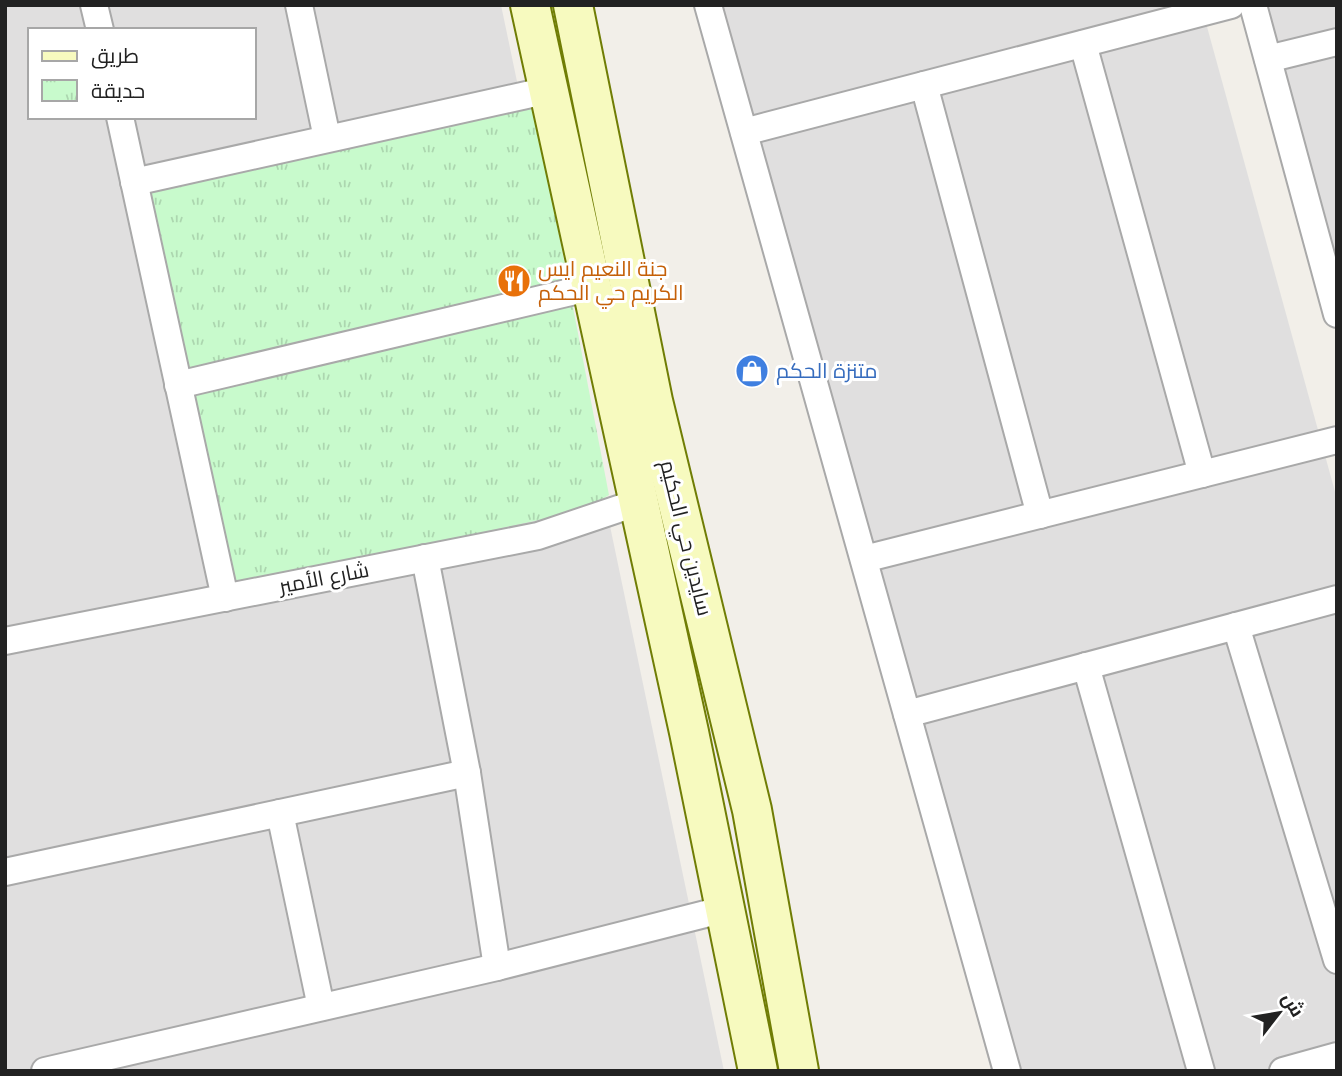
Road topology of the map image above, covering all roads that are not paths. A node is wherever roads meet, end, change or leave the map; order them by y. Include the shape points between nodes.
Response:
1 (94, 5) edge
2 (299, 5) edge
3 (530, 5) edge
4 (573, 5) edge
5 (708, 5) edge
6 (1231, 5) edge
7 (1253, 5) edge
8 (100, 28) edge
9 (1337, 42) edge
10 (1083, 44) junction
11 (1268, 59) junction
12 (924, 85) junction
13 (549, 89) junction
14 (120, 119) edge
15 (744, 132) junction
16 (327, 138) junction
17 (134, 182) junction
18 (592, 287) junction
19 (1337, 314) edge
20 (178, 385) junction
21 (1337, 440) edge
22 (1202, 474) junction
23 (639, 502) junction
24 (1040, 514) junction
25 (425, 558) junction
26 (864, 559) junction
27 (225, 598) junction
28 (1337, 598) edge
29 (1236, 626) junction
30 (5, 641) edge
31 (1086, 666) junction
32 (907, 715) junction
33 (467, 773) junction
34 (281, 813) junction
35 (5, 872) edge
36 (725, 909) junction
37 (1337, 960) edge
38 (497, 967) junction
39 (321, 1007) junction
40 (1337, 1056) edge
41 (125, 1062) edge
42 (45, 1071) edge
43 (758, 1071) edge
44 (799, 1071) edge
45 (1007, 1071) edge
46 (1200, 1071) edge
47 (1283, 1071) edge

1 - 8 street
2 - 16 street
3 - 13 street, سايدين حي الحكيم
4 - 44 street, سايدين حي الحكيم via 653,401 752,810
5 - 15 street
6 - 10 street
7 - 11 street
9 - 11 street
10 - 12 street
10 - 22 street
11 - 19 street
12 - 15 street
12 - 24 street
13 - 16 street
13 - 18 street, سايدين حي الحكيم
14 - 17 street
15 - 26 street
16 - 17 street
17 - 20 street
18 - 20 street
18 - 23 street, سايدين حي الحكيم
20 - 27 street
21 - 22 street
22 - 24 street
23 - 25 street, شارع الأمير via 538,536
23 - 36 street, سايدين حي الحكيم
24 - 26 street
25 - 27 street, شارع الأمير
25 - 33 street
26 - 32 street
27 - 30 street, شارع الأمير
28 - 29 street
29 - 31 street
29 - 37 street
31 - 32 street
31 - 46 street
32 - 45 street
33 - 34 street
33 - 38 street
34 - 35 street
34 - 39 street
36 - 38 street
36 - 43 street, سايدين حي الحكيم
38 - 39 street
39 - 41 street
40 - 47 street
41 - 42 street

